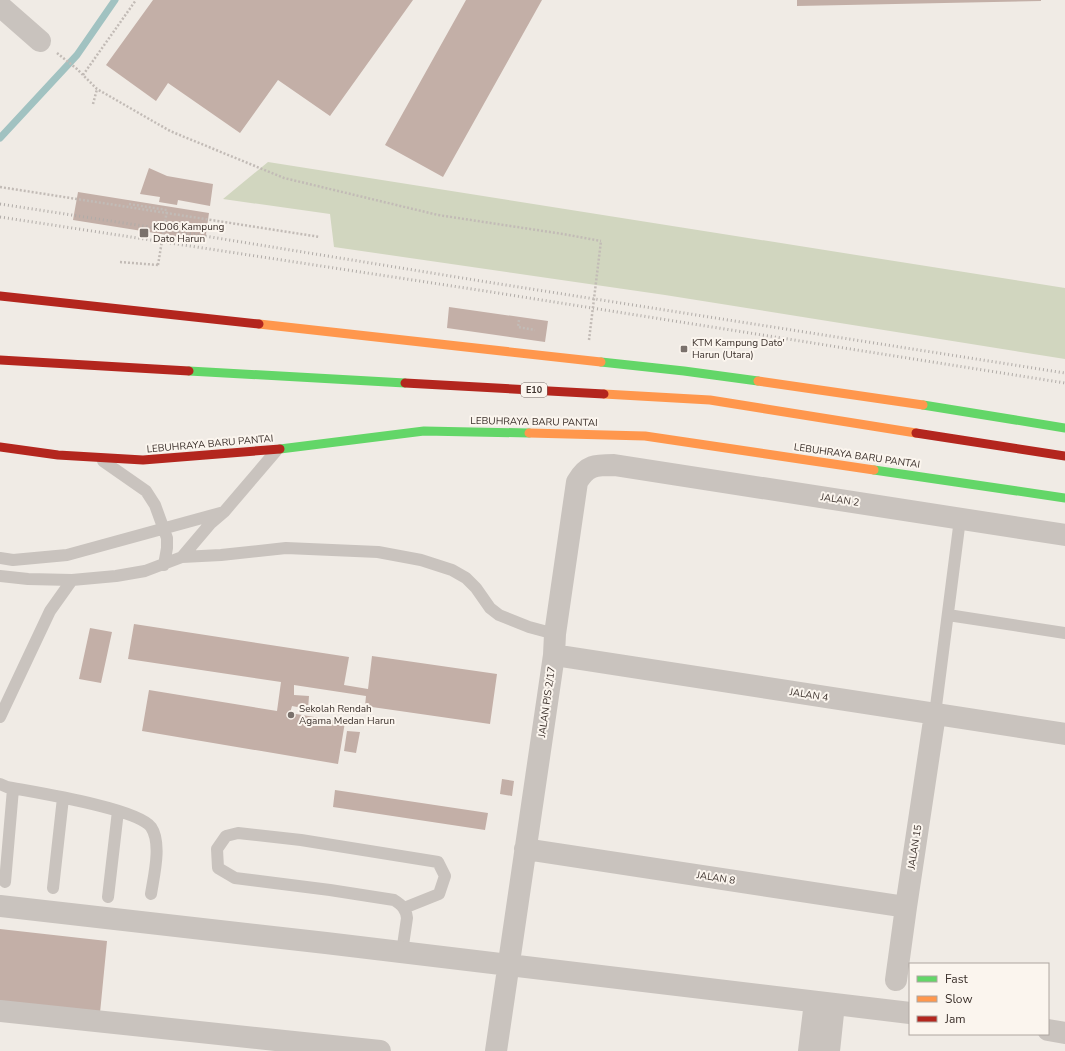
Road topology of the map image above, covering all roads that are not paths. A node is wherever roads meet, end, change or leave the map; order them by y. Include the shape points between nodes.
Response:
1 (0, 6) edge
2 (40, 41) dead end
3 (0, 296) edge
4 (0, 360) edge
5 (1065, 428) edge
6 (0, 447) edge
7 (276, 450) junction
8 (1065, 456) edge
9 (98, 457) junction
10 (614, 465) joint
11 (1065, 498) edge
12 (224, 512) junction
13 (960, 519) junction
14 (164, 529) junction
15 (1065, 535) edge
16 (182, 557) junction
17 (0, 558) edge
18 (164, 565) junction
19 (0, 576) edge
20 (72, 580) junction
21 (948, 615) junction
22 (1065, 633) edge
23 (554, 645) junction
24 (935, 714) junction
25 (0, 717) edge
26 (1065, 734) edge
27 (0, 784) edge
28 (13, 788) junction
29 (63, 798) junction
30 (118, 811) junction
31 (525, 849) junction
32 (4, 882) dead end
33 (53, 888) dead end
34 (151, 894) dead end
35 (108, 897) dead end
36 (0, 906) edge
37 (906, 907) junction
38 (404, 908) junction
39 (402, 952) junction
40 (508, 965) junction
41 (896, 980) dead end
42 (824, 1003) junction
43 (0, 1011) edge
44 (909, 1013) edge
45 (1049, 1030) edge
46 (1065, 1033) edge
47 (380, 1051) edge
48 (496, 1051) edge
49 (809, 1051) edge
50 (829, 1051) edge

1 - 2 street
3 - 5 highway via 684,370
4 - 8 highway, E10, bridge via 710,400
6 - 9 highway, LEBUHRAYA BARU PANTAI via 58,455
7 - 9 highway, LEBUHRAYA BARU PANTAI via 143,460
7 - 11 highway, LEBUHRAYA BARU PANTAI via 424,431 645,436
7 - 12 lane
9 - 14 lane via 146,491 155,505
10 - 13 street, JALAN 2
10 - 23 street, JALAN PJS 2/17 via 592,467 583,473 577,482
12 - 14 lane
12 - 16 lane via 210,524
13 - 15 street, JALAN 2
13 - 21 lane
14 - 17 lane via 67,555 13,560
14 - 18 lane via 167,548
16 - 18 lane
16 - 23 lane via 286,548 378,552 421,560 452,570 466,578 490,608 499,615 529,627
18 - 20 lane via 116,576
19 - 20 lane
20 - 25 lane via 50,611
21 - 22 lane
21 - 24 lane
23 - 24 street, JALAN 4
23 - 31 street, JALAN PJS 2/17
24 - 26 street, JALAN 4
24 - 37 street, JALAN 15
27 - 28 lane
28 - 29 lane
28 - 32 lane
29 - 30 lane
29 - 33 lane
30 - 34 lane via 143,820 151,828 157,845
30 - 35 lane
31 - 37 street, JALAN 8
31 - 40 street, JALAN PJS 2/17
36 - 39 street
37 - 41 street, JALAN 15
38 - 38 lane via 394,900 379,897 235,878 218,868 216,849 226,836 238,833 438,862 445,876 440,894
38 - 39 lane via 406,918
39 - 40 street
40 - 42 street
40 - 48 street, JALAN PJS 2/17
42 - 44 street
42 - 49 street
42 - 50 street
43 - 47 street
45 - 46 street

